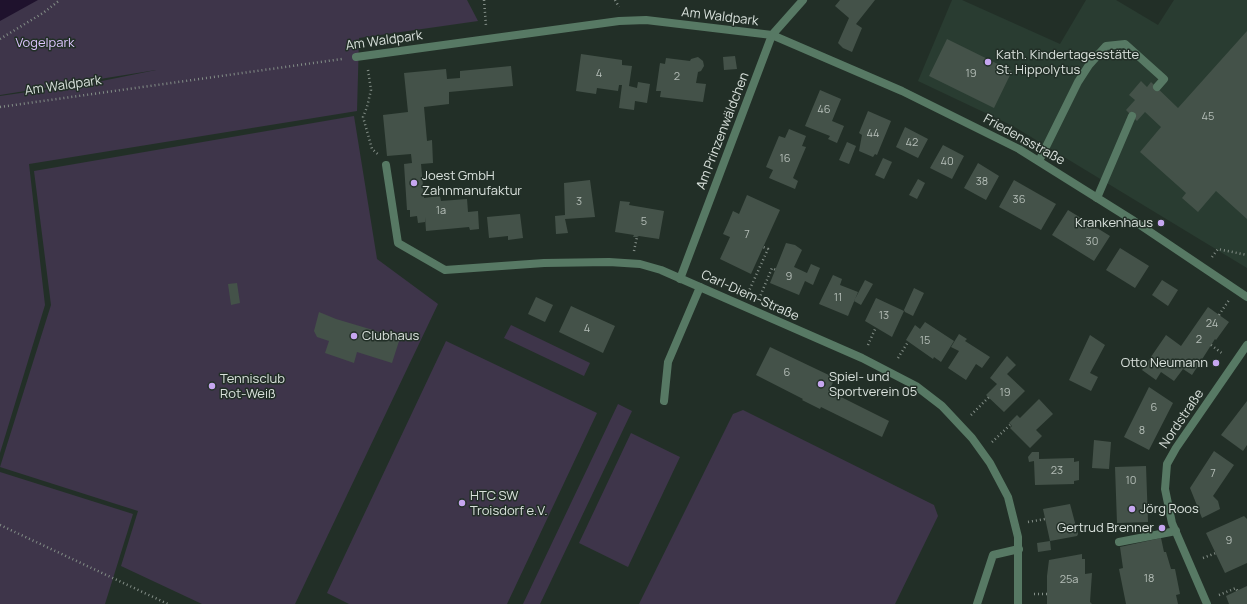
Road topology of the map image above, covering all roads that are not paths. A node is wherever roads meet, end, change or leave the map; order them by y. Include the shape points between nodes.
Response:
1 (803, 0) edge
2 (772, 35) junction
3 (356, 57) road end
4 (1157, 88) dead end
5 (1132, 116) dead end
6 (1039, 161) junction
7 (386, 165) road end
8 (1097, 198) junction
9 (680, 279) junction
10 (700, 287) junction
11 (1247, 297) edge
12 (1247, 345) edge
13 (664, 401) dead end
14 (1176, 531) junction
15 (1119, 542) dead end
16 (1018, 549) junction
17 (1207, 603) edge
18 (977, 604) edge
19 (1018, 604) edge

1 - 2 street, Am Prinzenwäldchen
2 - 3 street, Am Waldpark via 646,20
2 - 6 street, Friedensstraße via 902,91
2 - 9 street, Am Prinzenwäldchen
4 - 6 street via 1164,79 1125,44 1106,46 1078,82
5 - 8 street
6 - 8 street, Friedensstraße
7 - 9 street, Carl-Diem-Straße via 398,243 445,270 544,263 632,262 661,270
8 - 11 street, Friedensstraße
9 - 10 street, Carl-Diem-Straße
10 - 13 street via 668,362
10 - 16 street, Carl-Diem-Straße via 890,371 916,386 942,406 972,438 999,479 1013,511
12 - 14 street, Nordstraße via 1167,464 1165,489
14 - 15 street
14 - 17 street, Nordstraße
16 - 18 street via 994,555
16 - 19 street, Carl-Diem-Straße

